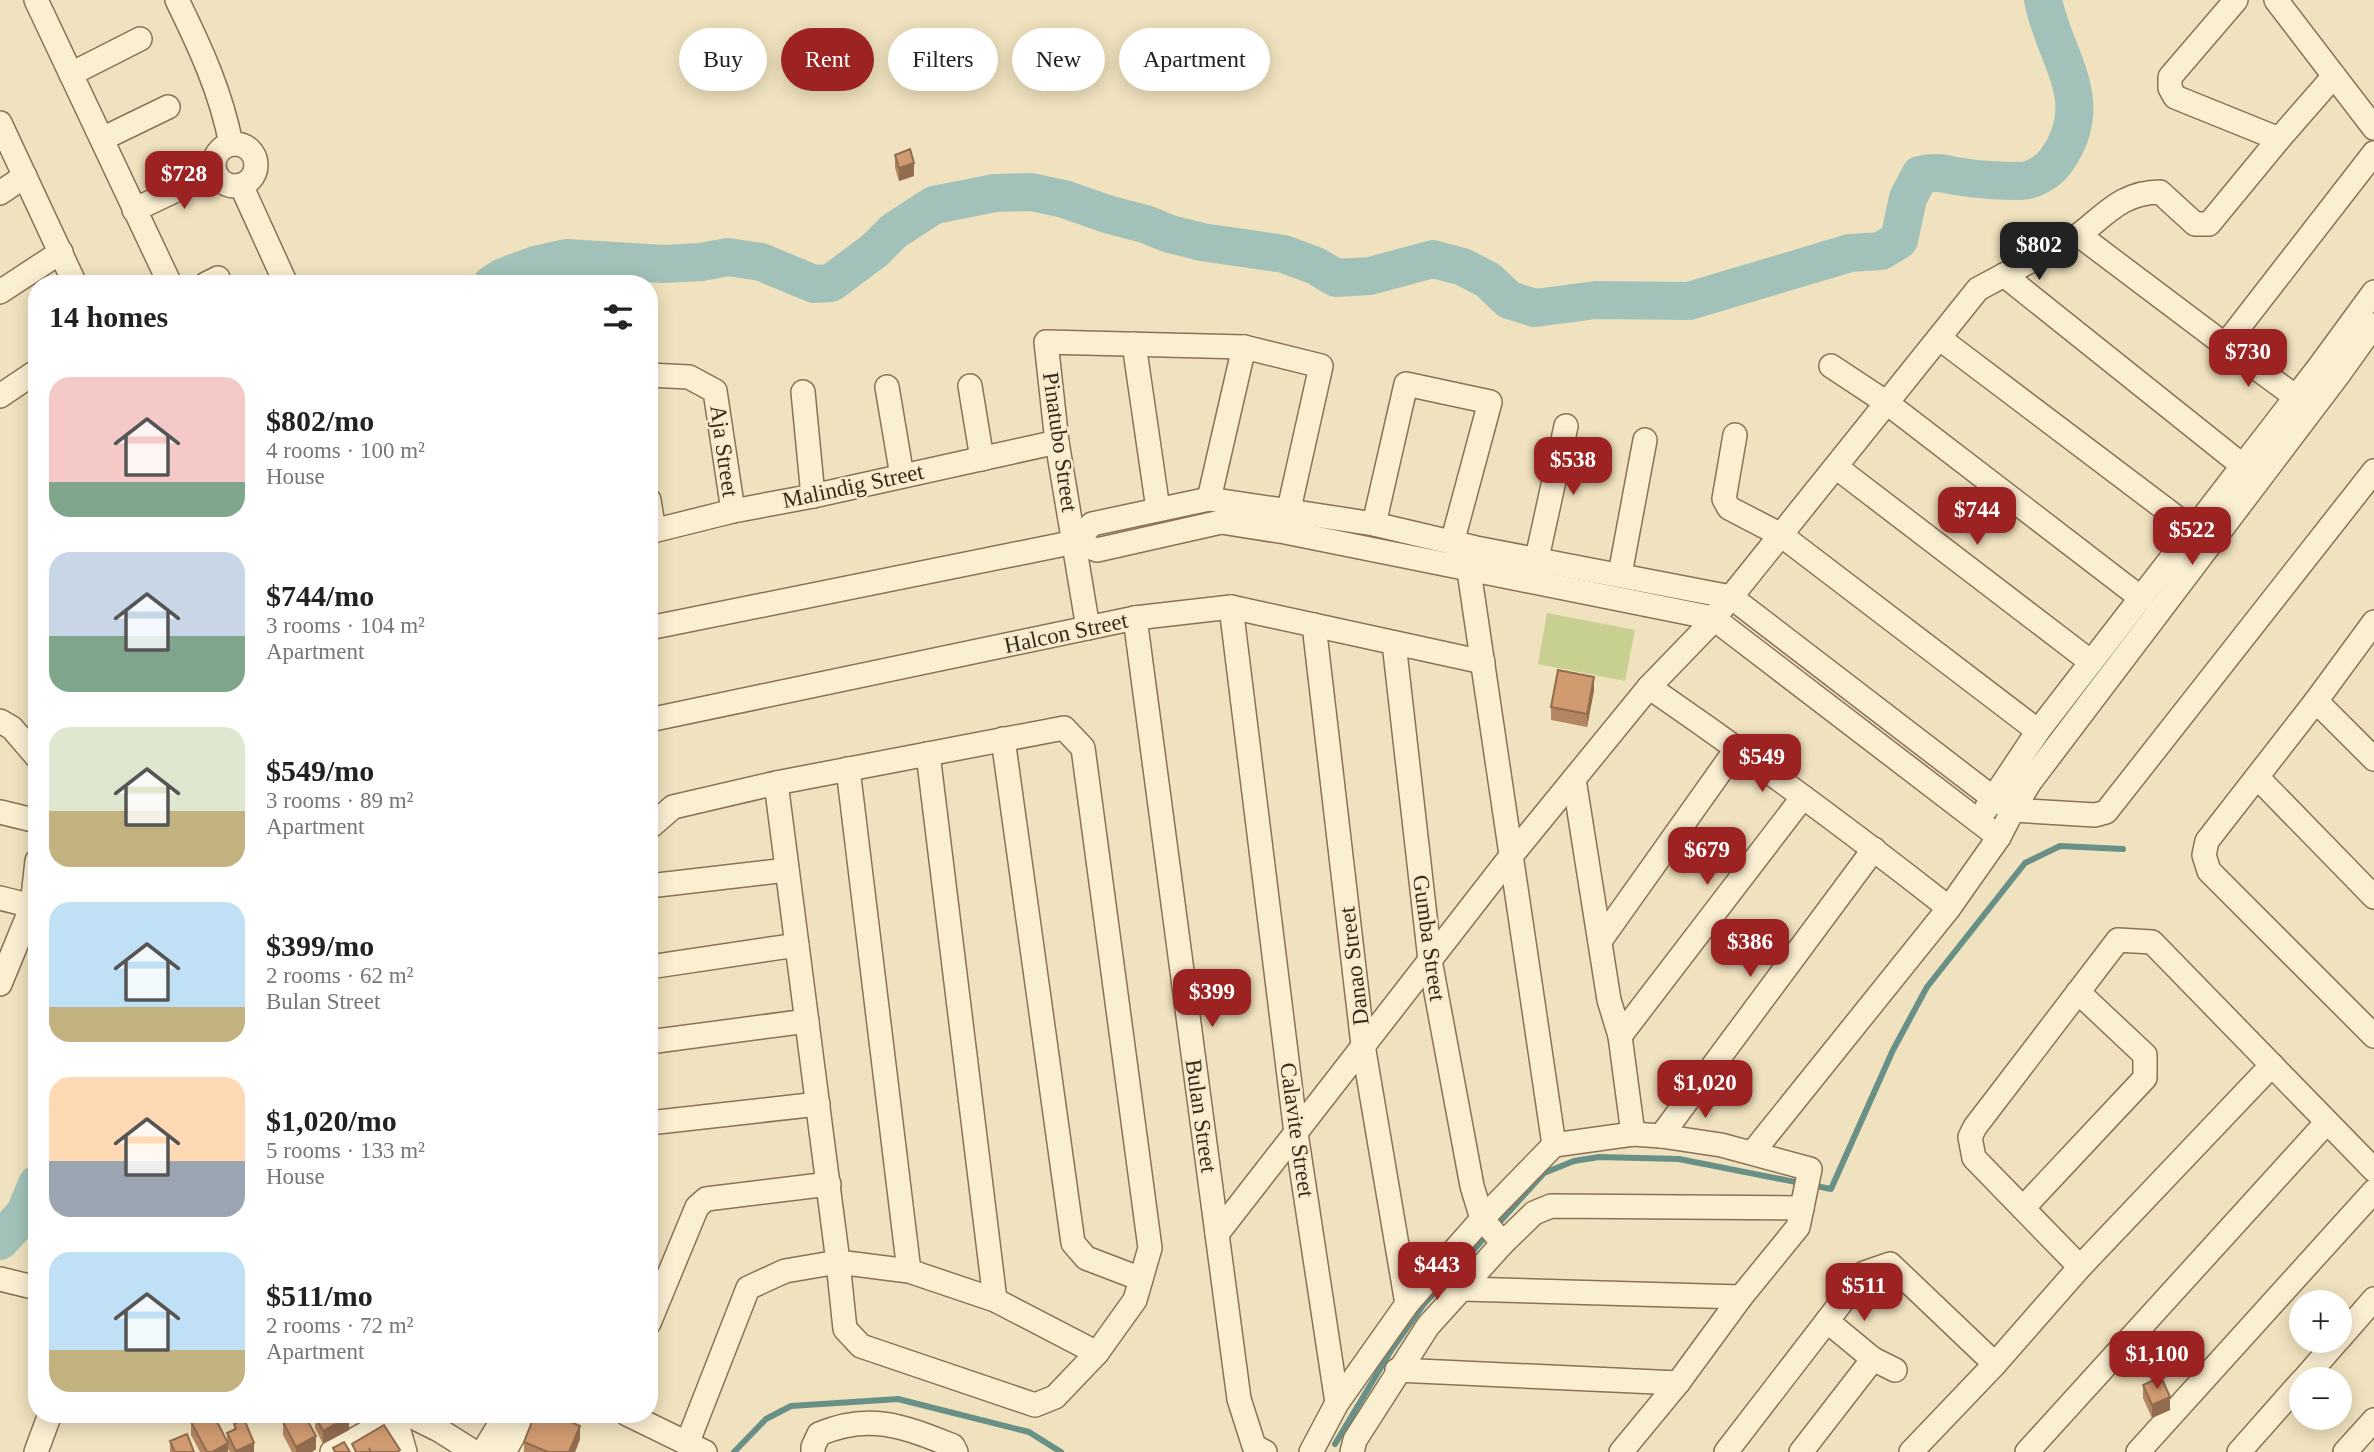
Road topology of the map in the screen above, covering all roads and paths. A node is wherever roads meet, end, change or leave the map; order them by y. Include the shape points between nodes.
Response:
1 (177, 0) edge
2 (2236, 0) edge
3 (2276, 0) edge
4 (44, 3) edge
5 (140, 39) dead end
6 (71, 74) junction
7 (2334, 76) junction
8 (168, 107) dead end
9 (0, 123) edge
10 (2374, 128) edge
11 (102, 139) junction
12 (2279, 139) junction
13 (231, 144) junction
14 (2374, 153) edge
15 (215, 172) junction
16 (25, 176) junction
17 (241, 185) junction
18 (0, 194) edge
19 (134, 210) junction
20 (2079, 235) junction
21 (61, 252) junction
22 (71, 275) edge
23 (166, 275) edge
24 (282, 275) edge
25 (2004, 275) junction
26 (0, 292) edge
27 (2374, 292) edge
28 (2374, 325) edge
29 (1939, 338) junction
30 (1134, 344) junction
31 (2225, 345) junction
32 (1244, 347) junction
33 (1831, 366) dead end
34 (2329, 371) junction
35 (658, 375) edge
36 (28, 377) edge
37 (970, 386) dead end
38 (887, 387) dead end
39 (803, 392) dead end
40 (0, 396) edge
41 (2296, 397) junction
42 (1886, 403) junction
43 (1566, 426) dead end
44 (1735, 435) dead end
45 (1645, 440) dead end
46 (1057, 442) junction
47 (982, 459) junction
48 (2243, 466) junction
49 (1836, 467) junction
50 (2374, 471) edge
51 (901, 476) junction
52 (813, 496) junction
53 (1209, 499) junction
54 (1158, 509) junction
55 (1289, 509) junction
56 (733, 511) junction
57 (1374, 524) junction
58 (658, 530) edge
59 (2193, 530) junction
60 (1781, 535) junction
61 (1075, 542) junction
62 (1452, 543) junction
63 (1537, 558) junction
64 (1469, 570) junction
65 (1620, 575) junction
66 (1731, 597) junction
67 (2141, 598) junction
68 (1231, 607) junction
69 (1135, 618) junction
70 (1713, 618) junction
71 (1314, 625) junction
72 (658, 626) edge
73 (1088, 628) junction
74 (2372, 632) edge
75 (1394, 643) junction
76 (1483, 662) junction
77 (2091, 662) junction
78 (1649, 687) junction
79 (2316, 701) junction
80 (658, 718) edge
81 (0, 721) edge
82 (2038, 731) junction
83 (1003, 739) junction
84 (28, 747) edge
85 (1737, 748) junction
86 (928, 754) junction
87 (2374, 759) edge
88 (848, 769) junction
89 (2257, 777) junction
90 (1574, 779) junction
91 (776, 783) junction
92 (1803, 797) junction
93 (1993, 798) junction
94 (2013, 810) junction
95 (0, 812) edge
96 (28, 819) edge
97 (658, 820) edge
98 (1979, 821) junction
99 (1999, 837) junction
100 (1874, 849) junction
101 (1511, 856) junction
102 (787, 870) junction
103 (658, 885) edge
104 (2374, 897) edge
105 (0, 898) edge
106 (28, 905) edge
107 (1949, 908) junction
108 (28, 916) edge
109 (1600, 941) junction
110 (797, 945) junction
111 (1430, 960) junction
112 (658, 966) edge
113 (0, 984) edge
114 (2078, 992) junction
115 (807, 1021) junction
116 (1620, 1036) junction
117 (2374, 1036) edge
118 (658, 1041) edge
119 (1363, 1045) junction
120 (2272, 1065) junction
121 (818, 1104) junction
122 (658, 1122) edge
123 (2327, 1122) junction
124 (1296, 1133) junction
125 (1633, 1134) junction
126 (1661, 1136) junction
127 (1554, 1145) junction
128 (1753, 1152) junction
129 (2374, 1170) edge
130 (828, 1184) junction
131 (1806, 1191) junction
132 (2374, 1191) edge
133 (2022, 1208) junction
134 (1492, 1231) junction
135 (1217, 1234) junction
136 (838, 1262) junction
137 (2080, 1267) junction
138 (909, 1271) junction
139 (1, 1279) edge
140 (1141, 1279) junction
141 (28, 1286) edge
142 (1463, 1289) junction
143 (1741, 1297) junction
144 (2374, 1299) edge
145 (996, 1300) junction
146 (658, 1301) edge
147 (1407, 1304) junction
148 (1827, 1321) junction
149 (2352, 1324) edge
150 (1097, 1353) junction
151 (2326, 1353) edge
152 (1873, 1359) junction
153 (1995, 1364) junction
154 (2314, 1367) edge
155 (1397, 1370) junction
156 (1895, 1370) dead end
157 (1678, 1383) junction
158 (2289, 1395) edge
159 (1337, 1403) junction
160 (2374, 1420) edge
161 (47, 1423) edge
162 (376, 1423) edge
163 (397, 1423) edge
164 (425, 1423) edge
165 (501, 1423) edge
166 (521, 1423) edge
167 (645, 1423) edge
168 (696, 1448) edge
169 (1259, 1449) edge
170 (1736, 1449) edge
171 (36, 1452) edge
172 (332, 1452) edge
173 (405, 1452) edge
174 (474, 1452) edge
175 (483, 1452) edge
176 (504, 1452) edge
177 (813, 1452) edge
178 (956, 1452) edge
179 (1311, 1452) edge
180 (1352, 1452) edge
181 (1621, 1452) edge
182 (1801, 1452) edge
183 (1911, 1452) edge
184 (2027, 1452) edge
185 (2138, 1452) edge
186 (2239, 1452) edge
187 (2344, 1452) edge

1 - 13 street via 219,91
2 - 12 street via 2169,77 2170,88 2175,97
3 - 7 street
4 - 6 street
5 - 6 street
6 - 11 street
7 - 10 street
7 - 12 street
8 - 11 street
9 - 16 street
11 - 19 street
12 - 20 street via 2209,224 2195,225 2160,192 2143,192 2128,197
13 - 15 street via 220,149
13 - 17 street via 244,146 256,163 252,177
14 - 31 street
15 - 17 street via 225,184
15 - 19 street
16 - 18 street
16 - 21 street
17 - 24 street
19 - 23 street
20 - 25 street
20 - 31 street
21 - 22 street
21 - 26 street
25 - 29 street via 1978,289
25 - 48 street
27 - 34 street
28 - 34 street
29 - 42 street
29 - 59 street
30 - 32 street
30 - 46 street, Pinatubo Street via 1046,342
30 - 54 street
31 - 41 street
32 - 53 street
32 - 55 street via 1321,366
33 - 42 street
34 - 41 street
34 - 94 street
35 - 56 street, Aja Street via 689,377 715,391
36 - 40 street
37 - 47 street
38 - 51 street
39 - 52 street
41 - 48 street
42 - 49 street
42 - 67 street
43 - 63 street
44 - 60 street via 1725,504
45 - 65 street
46 - 47 street, Malindig Street
46 - 61 street, Pinatubo Street
47 - 51 street, Malindig Street
48 - 59 street
49 - 60 street
49 - 77 street
50 - 94 street via 2106,812
51 - 52 street, Malindig Street
52 - 56 street, Malindig Street
53 - 54 street
53 - 55 street
54 - 61 street via 1092,524
55 - 57 street
56 - 58 street, Malindig Street
57 - 62 street
57 - 62 street via 1406,383 1490,401
59 - 67 street
60 - 66 street
60 - 82 street
61 - 64 street via 1097,550 1221,522
61 - 72 street
61 - 73 street, Pinatubo Street
62 - 63 street
63 - 65 street
64 - 70 street
64 - 76 street
65 - 66 street
66 - 70 street
66 - 93 street
67 - 77 street
68 - 69 street, Halcon Street
68 - 71 street, Halcon Street
68 - 124 street, Calavite Street
69 - 73 street, Halcon Street
69 - 135 street, Bulan Street
70 - 78 street
70 - 98 street
71 - 75 street, Halcon Street
71 - 119 street, Danao Street
73 - 80 street, Halcon Street
74 - 79 street
75 - 76 street, Halcon Street
75 - 111 street, Gumba Street
76 - 101 street
77 - 82 street
78 - 85 street
78 - 90 street
79 - 87 street
79 - 89 street
81 - 84 street
82 - 93 street
83 - 86 street
83 - 140 street via 1073,1243 1086,1258
83 - 140 street via 1064,728 1083,748 1150,1248
85 - 92 street
85 - 109 street
86 - 88 street
86 - 145 street
88 - 91 street
88 - 138 street
89 - 104 street
89 - 117 street via 2207,841 2204,855 2209,871
90 - 101 street
90 - 109 street
91 - 97 street via 673,807
91 - 102 street
92 - 100 street
92 - 116 street
93 - 94 street
93 - 98 street
94 - 99 street
95 - 96 street
98 - 99 street
99 - 107 street
100 - 107 street
100 - 126 street
101 - 111 street
101 - 127 street
102 - 103 street
102 - 110 street
105 - 106 street
107 - 128 street
108 - 113 street
109 - 116 street
110 - 112 street
110 - 115 street
111 - 119 street
111 - 134 street, Gumba Street via 1472,1186
114 - 120 street via 2118,940 2152,942
114 - 133 street via 1970,1137 1974,1158
114 - 133 street via 2146,1055 2146,1078
115 - 118 street
115 - 121 street
116 - 125 street
119 - 124 street
119 - 147 street, Danao Street
120 - 123 street
120 - 137 street
121 - 122 street
121 - 130 street
123 - 129 street
123 - 184 street
124 - 135 street
124 - 159 street, Calavite Street
125 - 126 street
125 - 127 street
126 - 128 street
127 - 134 street
128 - 131 street via 1810,1169
130 - 136 street
130 - 146 street via 706,1199 696,1207
131 - 134 street via 1551,1206
131 - 143 street via 1798,1227
132 - 185 street
133 - 137 street
134 - 142 street
134 - 147 street
135 - 169 street, Bulan Street via 1239,1399
136 - 138 street
136 - 150 street via 845,1329 861,1346 1035,1405 1055,1397
136 - 168 street via 785,1271 748,1288
137 - 153 street
138 - 145 street
139 - 141 street
140 - 150 street via 1135,1300
142 - 143 street
142 - 155 street via 1428,1326
143 - 157 street
144 - 149 street
145 - 150 street
147 - 159 street
148 - 152 street
148 - 153 street via 1864,1273 1890,1264
148 - 170 street
151 - 154 street
152 - 156 street
152 - 182 street
153 - 183 street
155 - 157 street
155 - 180 street via 1354,1440
157 - 181 street
158 - 186 street
159 - 179 street
160 - 187 street
161 - 171 street
162 - 172 street
163 - 173 street
164 - 174 street
165 - 175 street
166 - 176 street
167 - 168 street
177 - 178 street via 819,1434 839,1426 871,1423 903,1426 953,1446

